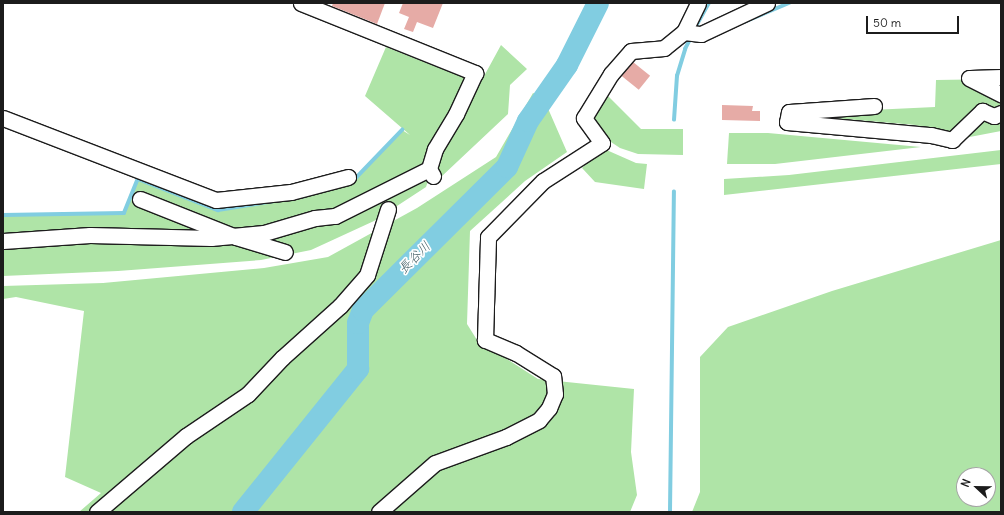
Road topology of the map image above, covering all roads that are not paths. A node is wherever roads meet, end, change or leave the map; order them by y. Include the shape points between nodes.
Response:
1 (301, 3) edge
2 (698, 3) edge
3 (767, 3) edge
4 (684, 32) junction
5 (1001, 76) edge
6 (1001, 94) edge
7 (874, 106) dead end
8 (1001, 113) edge
9 (3, 118) edge
10 (348, 176) dead end
11 (140, 199) dead end
12 (388, 209) dead end
13 (236, 237) junction
14 (3, 241) edge
15 (285, 252) dead end
16 (97, 512) edge
17 (379, 512) edge

1 - 13 street via 475,73 456,114 435,149 431,173 335,216 315,218 264,233
2 - 4 street
3 - 4 street via 701,34
4 - 17 street via 664,48 631,51 612,74 584,118 602,143 543,181 488,237 485,340 516,353 553,376 555,394 549,408 539,420 506,437 435,463
5 - 6 street via 969,78
7 - 8 street via 789,112 787,122 931,134 952,140 982,111 994,116
9 - 10 street via 216,200 292,192
11 - 13 street
12 - 16 street via 367,275 340,306 282,358 248,394 186,436
13 - 14 street via 90,235
13 - 15 street

